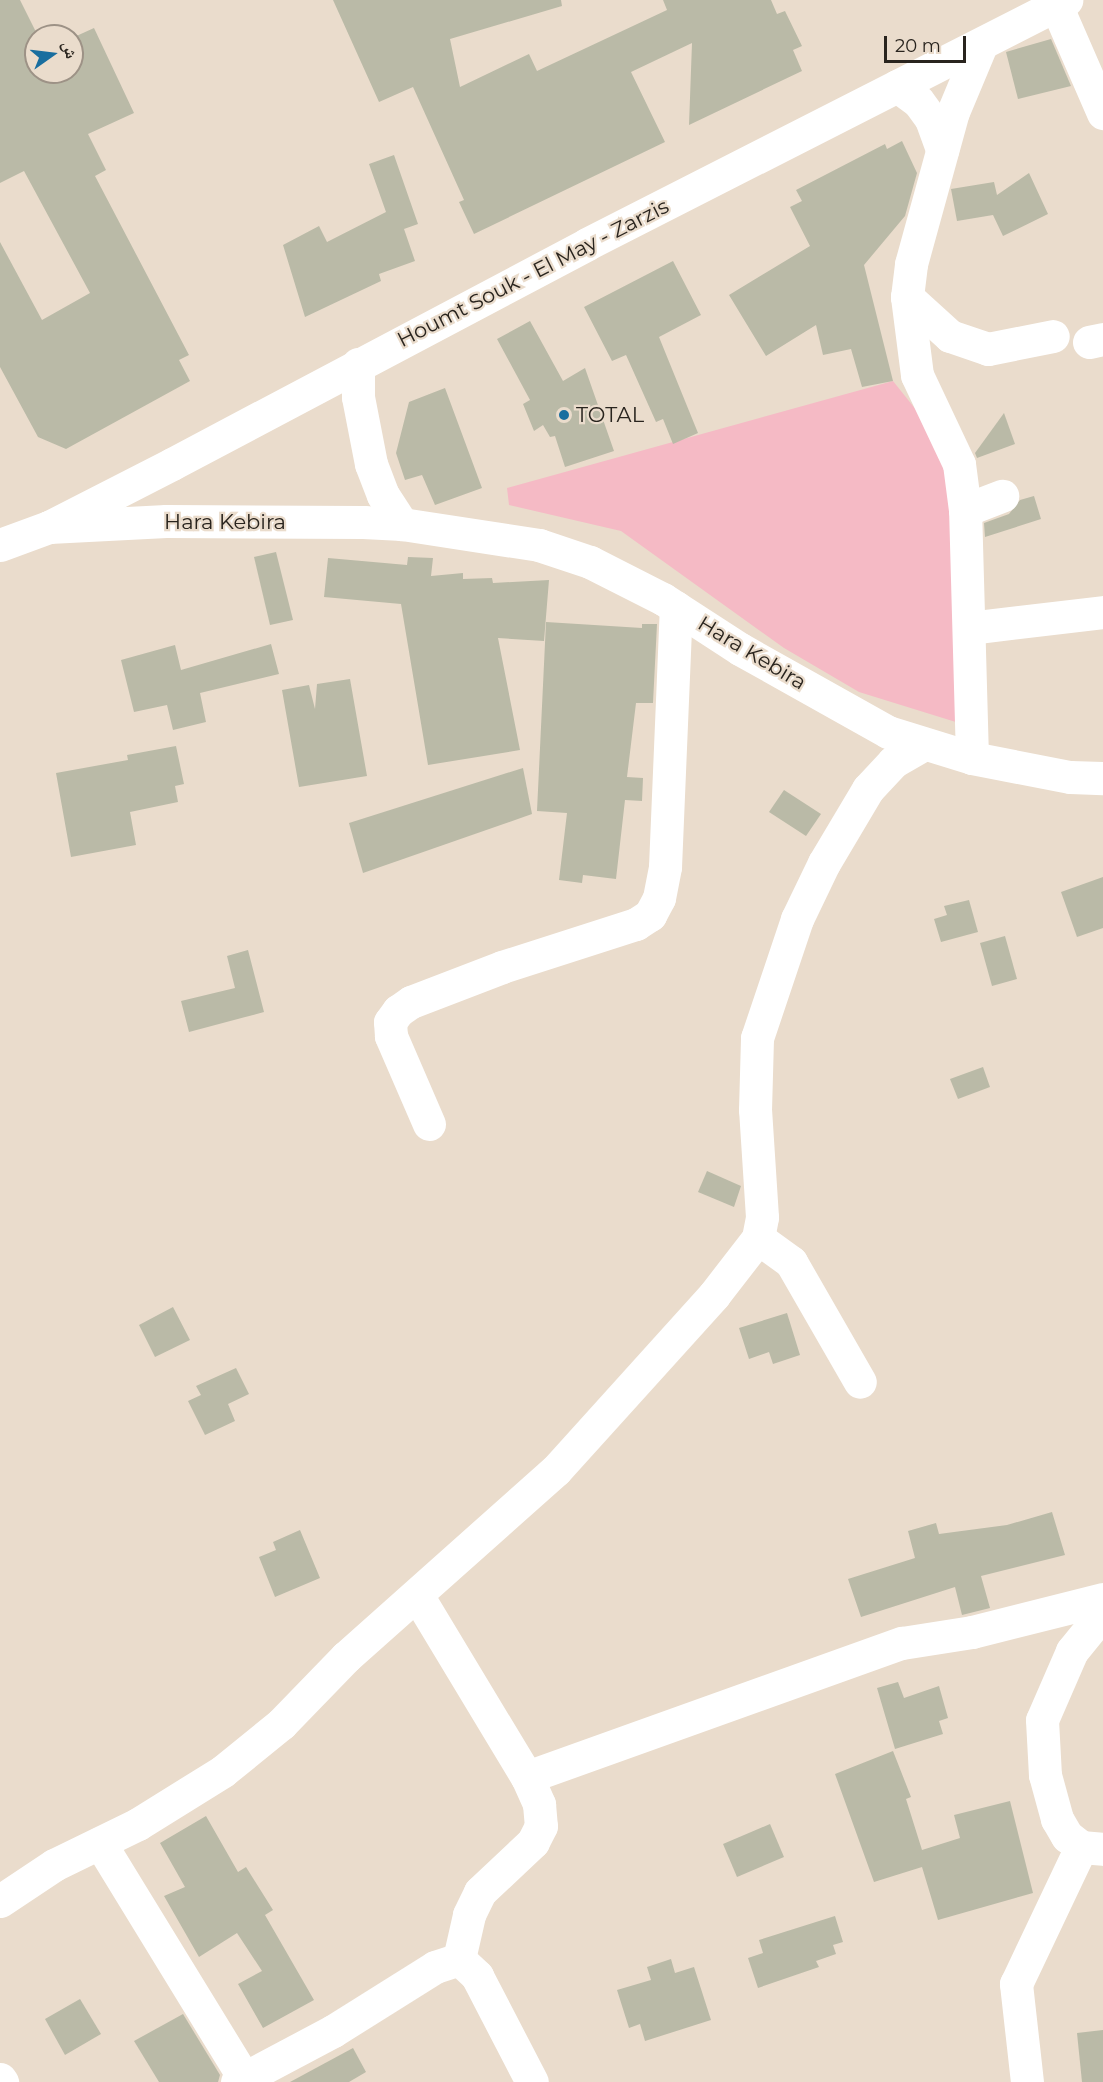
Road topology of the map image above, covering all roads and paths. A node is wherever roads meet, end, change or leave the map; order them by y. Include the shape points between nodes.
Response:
1 (1061, 2) edge
2 (981, 45) junction
3 (897, 86) junction
4 (1103, 113) edge
5 (942, 150) junction
6 (907, 297) junction
7 (1053, 336) dead end
8 (358, 364) junction
9 (1002, 496) dead end
10 (965, 510) junction
11 (402, 524) junction
12 (49, 527) junction
13 (0, 545) edge
14 (676, 607) junction
15 (1098, 613) edge
16 (969, 628) junction
17 (922, 745) junction
18 (972, 759) junction
19 (1103, 778) edge
20 (429, 1124) dead end
21 (758, 1238) junction
22 (860, 1382) dead end
23 (417, 1595) junction
24 (1103, 1599) edge
25 (1103, 1613) edge
26 (527, 1777) junction
27 (100, 1843) junction
28 (1092, 1848) edge
29 (0, 1901) edge
30 (459, 1959) junction
31 (241, 2080) edge
32 (532, 2082) edge
33 (1027, 2082) edge

1 - 2 street, Houmt Souk - El May - Zarzis
1 - 4 street
2 - 3 street, Houmt Souk - El May - Zarzis
2 - 5 street
3 - 5 street via 918,101 931,118
3 - 8 street, Houmt Souk - El May - Zarzis
5 - 6 street via 911,264
6 - 7 street via 950,336 988,349
6 - 10 street via 917,375 959,464
8 - 11 street via 358,397 371,464 383,495
8 - 12 street, Houmt Souk - El May - Zarzis
9 - 10 street
10 - 16 street
11 - 12 street, Hara Kebira via 166,521
11 - 14 street, Hara Kebira via 539,545 590,562
12 - 13 street, Houmt Souk - El May - Zarzis
14 - 17 street, Hara Kebira via 842,707
14 - 20 street via 665,867 660,898 650,915 636,924 502,967 411,1002 398,1011 390,1022 391,1036
15 - 16 street
16 - 18 street
17 - 18 street, Hara Kebira
17 - 21 street via 893,762 868,789 806,901 770,990 757,1038 755,1110 762,1217
18 - 19 street, Hara Kebira via 1070,777
21 - 22 street via 791,1262
21 - 23 street via 682,1333 556,1470
23 - 26 street
23 - 27 street via 346,1657 281,1724 223,1771
24 - 26 street via 972,1632 902,1643
25 - 28 street via 1072,1651 1042,1720 1049,1797 1068,1836
26 - 30 street via 539,1804 541,1826 523,1853 480,1892 469,1915
27 - 29 street via 54,1866
27 - 31 street
28 - 33 street via 1016,1984
30 - 31 street via 435,1967 333,2031
30 - 32 street via 477,1976

